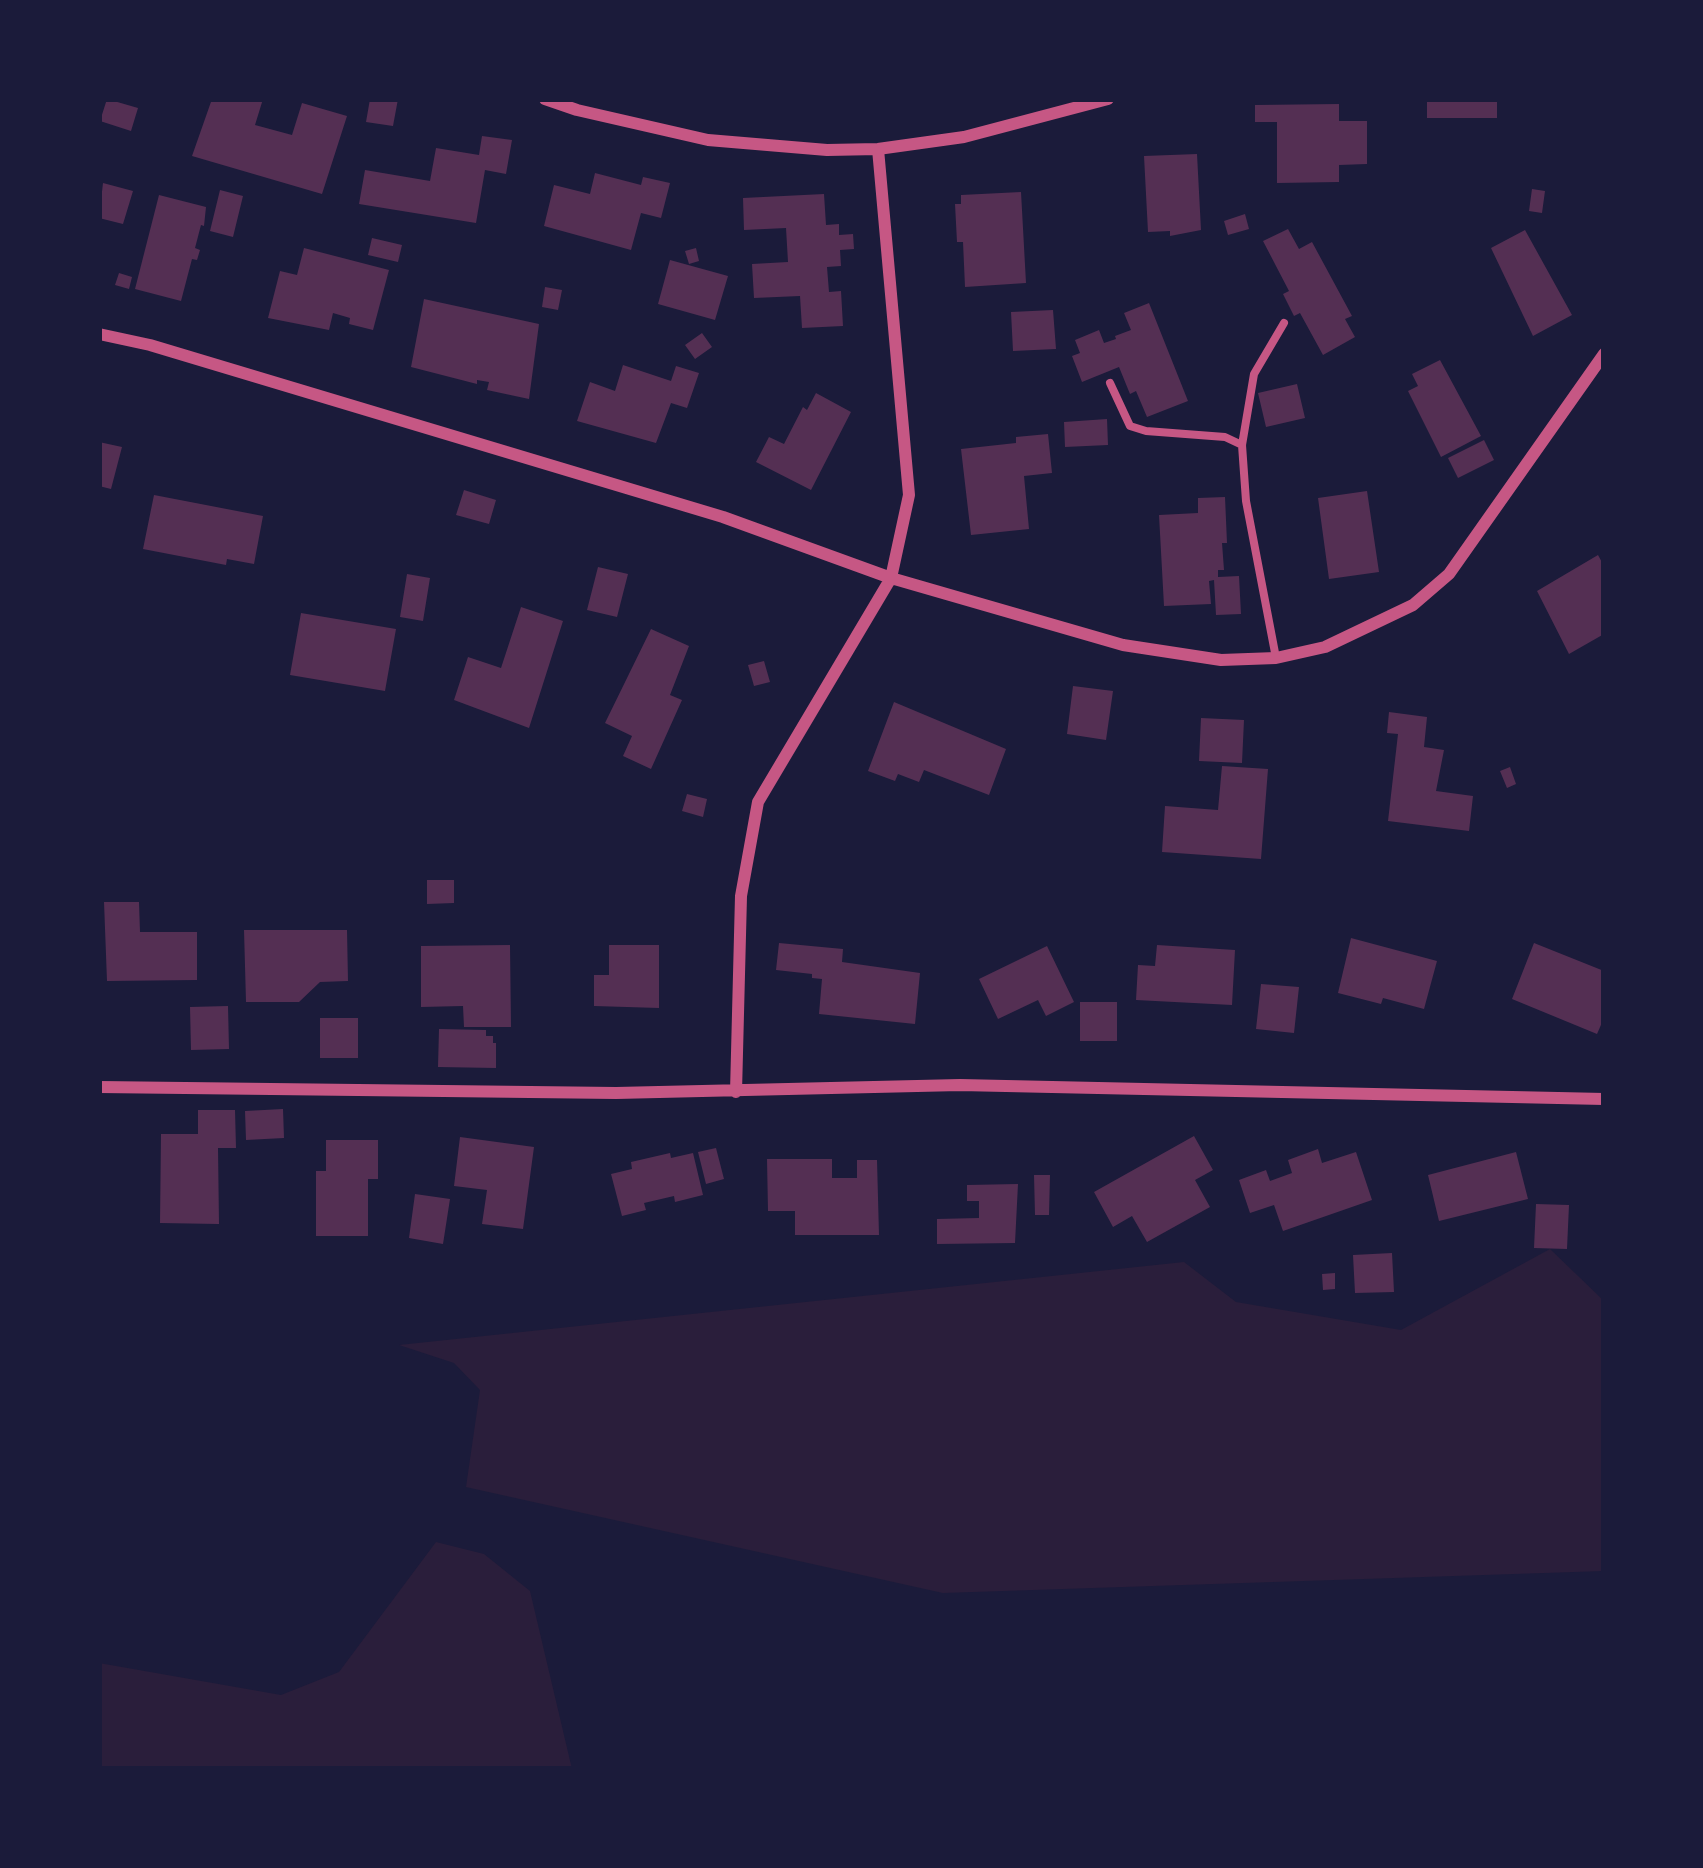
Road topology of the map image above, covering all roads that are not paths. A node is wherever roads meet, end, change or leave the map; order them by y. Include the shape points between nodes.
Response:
1 (545, 99) edge
2 (1108, 99) edge
3 (578, 105) edge
4 (878, 149) junction
5 (1284, 322) dead end
6 (99, 334) edge
7 (1604, 354) edge
8 (1110, 383) dead end
9 (1241, 445) junction
10 (891, 578) junction
11 (1276, 658) junction
12 (99, 1087) edge
13 (736, 1092) junction
14 (1604, 1099) edge

1 - 3 street
2 - 4 street
3 - 4 street via 708,140
4 - 10 street via 909,495
5 - 9 lane via 1254,374
6 - 10 street via 701,510
7 - 11 street via 1450,574 1373,626
8 - 9 lane via 1130,426
9 - 11 lane
10 - 11 street via 1123,645 1221,661
10 - 13 street via 758,802 741,896
12 - 13 street
13 - 14 street via 960,1085

